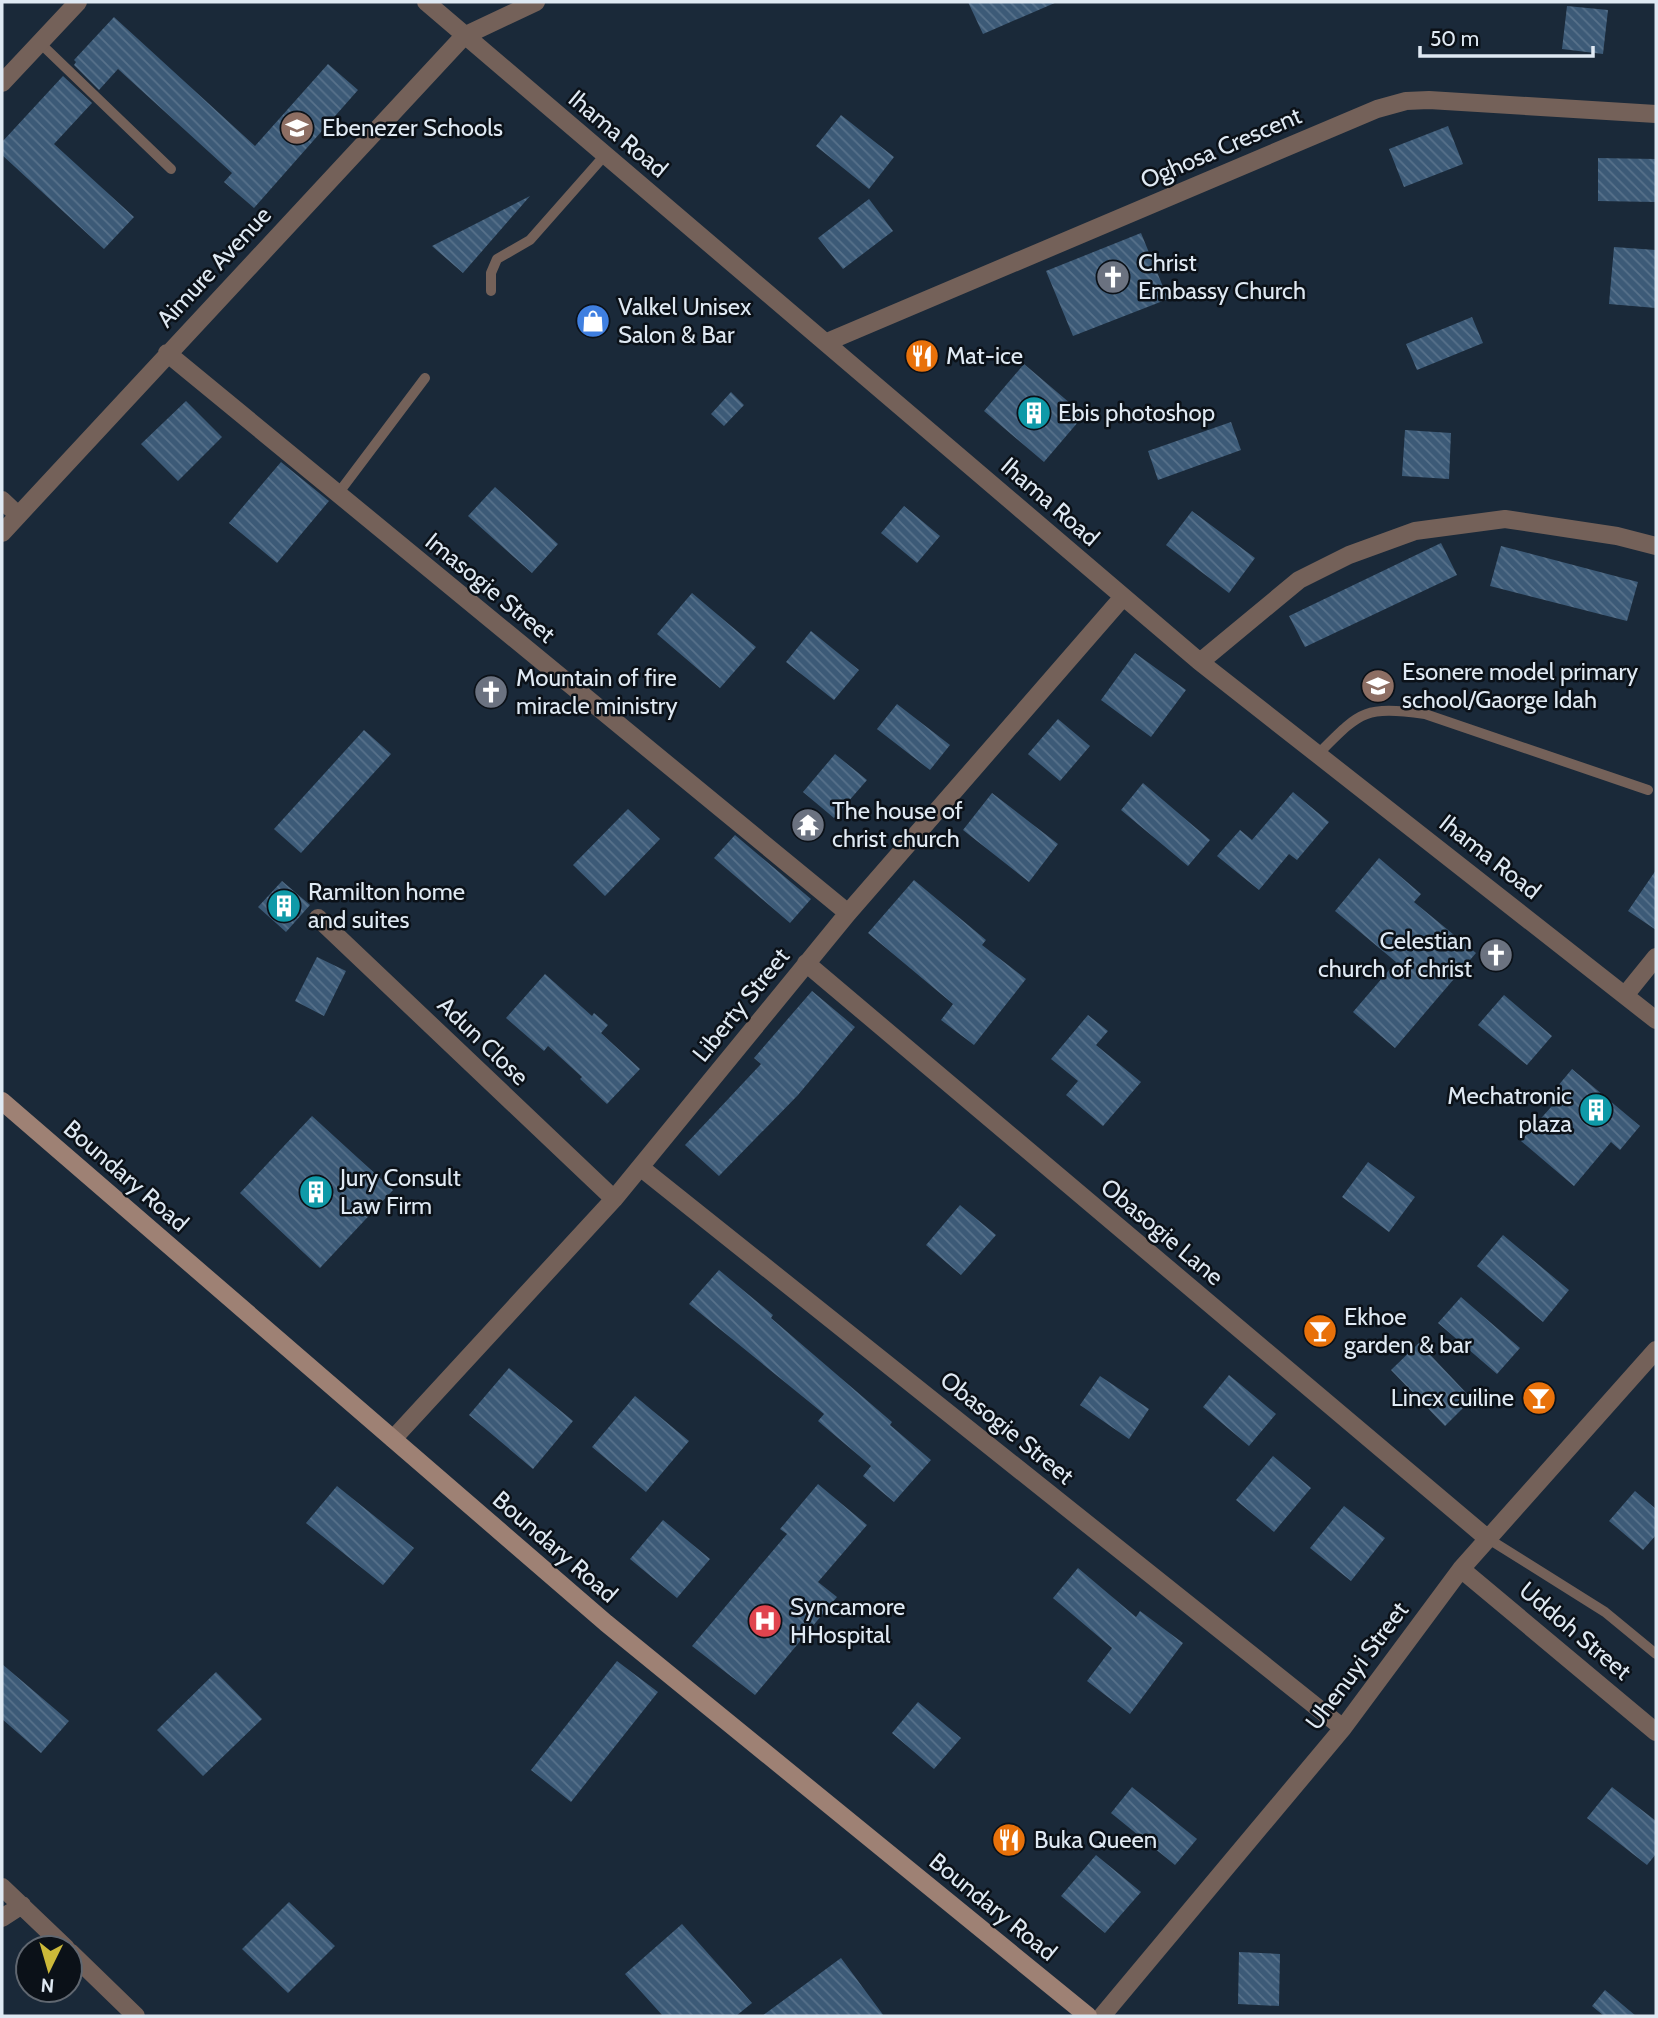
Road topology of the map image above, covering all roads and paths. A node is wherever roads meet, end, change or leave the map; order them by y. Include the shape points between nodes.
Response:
1 (78, 2) edge
2 (426, 2) edge
3 (536, 2) edge
4 (464, 36) junction
5 (40, 43) junction
6 (2, 83) edge
7 (1656, 114) edge
8 (605, 155) junction
9 (171, 170) dead end
10 (491, 291) dead end
11 (827, 342) junction
12 (167, 353) junction
13 (425, 378) dead end
14 (337, 495) junction
15 (2, 500) edge
16 (18, 515) junction
17 (2, 533) edge
18 (1656, 546) edge
19 (1123, 597) junction
20 (1200, 662) junction
21 (1318, 754) junction
22 (1648, 790) dead end
23 (848, 913) junction
24 (318, 918) dead end
25 (1656, 957) edge
26 (806, 964) junction
27 (1626, 994) junction
28 (1656, 1020) edge
29 (2, 1101) edge
30 (640, 1167) junction
31 (614, 1199) junction
32 (1656, 1350) edge
33 (393, 1439) junction
34 (1487, 1538) junction
35 (1461, 1569) junction
36 (1656, 1654) edge
37 (1343, 1728) junction
38 (1656, 1732) edge
39 (2, 1887) edge
40 (22, 1905) junction
41 (2, 1918) edge
42 (52, 1934) edge
43 (84, 1966) edge
44 (135, 2016) edge
45 (1088, 2016) edge
46 (1102, 2016) edge

1 - 5 street
2 - 4 street, Ihama Road
3 - 4 street
4 - 8 street, Ihama Road
4 - 12 street, Aimure Avenue
5 - 6 street
5 - 9 lane
7 - 11 street, Oghosa Crescent via 1406,101 1377,109
8 - 10 lane via 530,240 497,259
8 - 11 street, Ihama Road
11 - 19 street, Ihama Road
12 - 14 street, Imasogie Street
12 - 16 street, Aimure Avenue
13 - 14 lane
14 - 23 street, Imasogie Street
15 - 16 street
16 - 17 street, Aimure Avenue
18 - 20 street via 1505,519 1415,531 1349,555 1299,580
19 - 20 street, Ihama Road
19 - 23 street, Liberty Street
20 - 21 street, Ihama Road
21 - 22 lane via 1352,720 1372,711 1394,710 1425,714
21 - 27 street, Ihama Road
23 - 26 street, Liberty Street
24 - 31 street, Adun Close
25 - 27 street
26 - 30 street, Liberty Street
26 - 34 street, Obasogie Lane
27 - 28 street, Ihama Road
29 - 33 street, Boundary Road
30 - 31 street, Liberty Street
30 - 37 street, Obasogie Street
31 - 33 street, Liberty Street
32 - 34 street, Uhenuyi Street
33 - 45 street, Boundary Road via 606,1623
34 - 35 street, Uhenuyi Street
34 - 36 lane via 1605,1612
35 - 37 street, Uhenuyi Street
35 - 38 street, Uddoh Street
37 - 46 street, Uhenuyi Street
39 - 40 street
40 - 41 street
40 - 42 street
43 - 44 street

